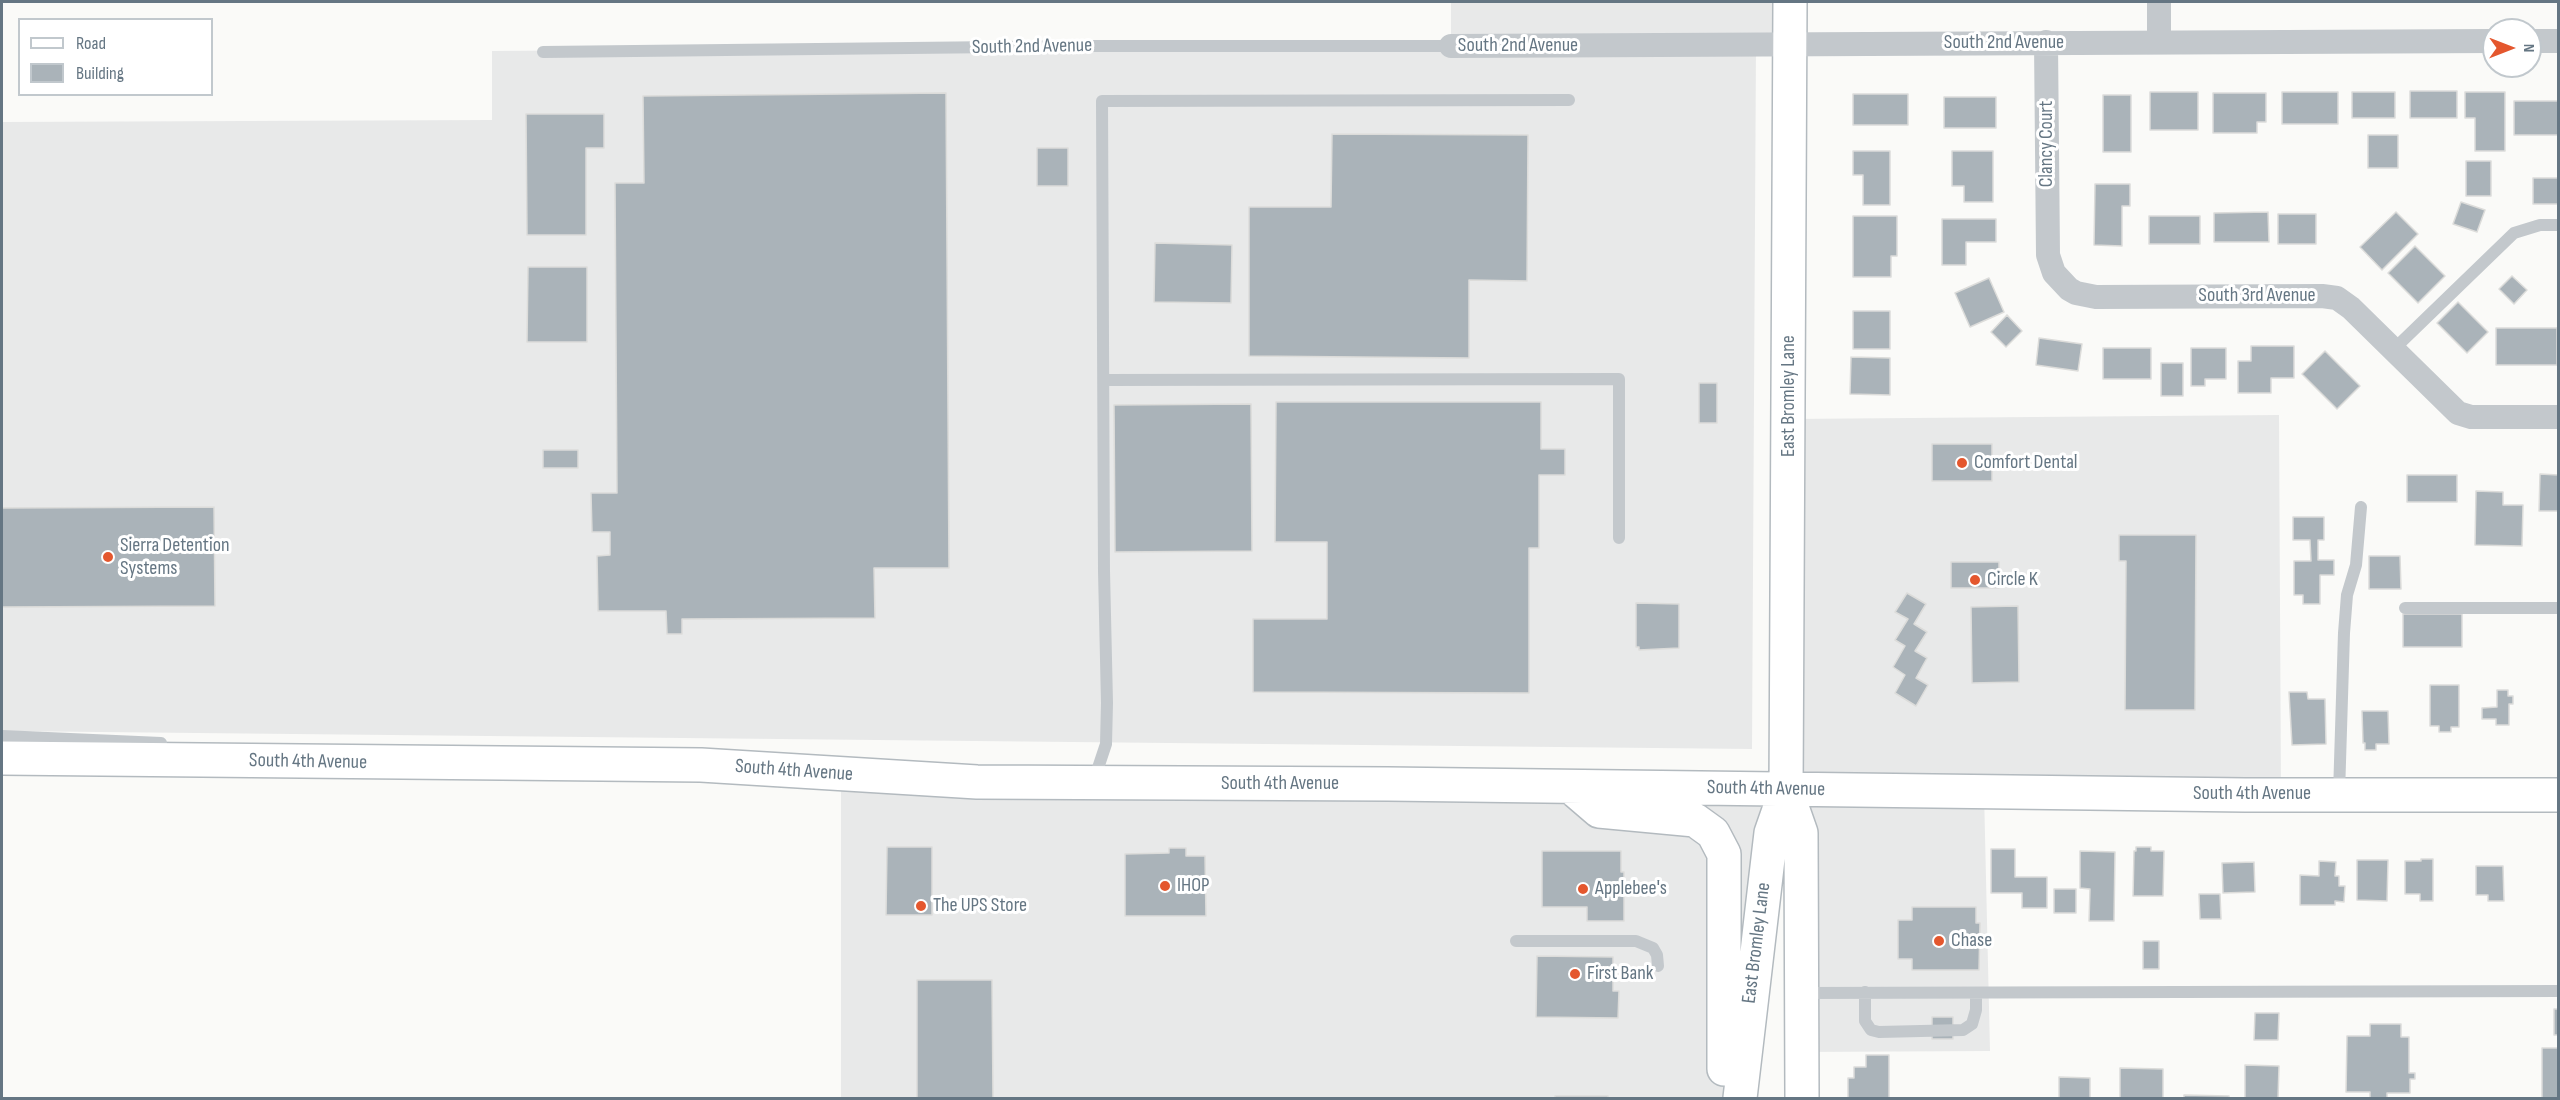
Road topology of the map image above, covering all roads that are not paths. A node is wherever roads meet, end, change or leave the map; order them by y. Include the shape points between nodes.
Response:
1 (1790, 2) edge
2 (2159, 2) edge
3 (2482, 41) edge
4 (2542, 41) edge
5 (2559, 41) edge
6 (2046, 42) junction
7 (2159, 42) junction
8 (1790, 44) junction
9 (1451, 46) joint
10 (543, 52) dead end
11 (1569, 100) dead end
12 (2559, 225) edge
13 (2048, 245) joint
14 (2393, 350) junction
15 (1105, 380) junction
16 (2559, 417) edge
17 (2361, 507) dead end
18 (1619, 538) dead end
19 (2405, 608) dead end
20 (2559, 608) edge
21 (2, 736) edge
22 (172, 743) dead end
23 (276, 748) dead end
24 (2, 758) edge
25 (336, 762) junction
26 (1093, 784) junction
27 (1571, 787) junction
28 (1786, 790) junction
29 (2339, 795) junction
30 (2559, 795) edge
31 (1516, 941) dead end
32 (1658, 966) dead end
33 (2559, 991) edge
34 (1864, 992) junction
35 (1802, 993) junction
36 (1976, 993) junction
37 (1730, 1098) edge
38 (1740, 1098) edge
39 (1802, 1098) edge

1 - 8 main road, East Bromley Lane
2 - 7 street
3 - 7 street, South 2nd Avenue
4 - 5 street
6 - 7 street, South 2nd Avenue
6 - 8 street, South 2nd Avenue
6 - 13 street, Clancy Court
8 - 9 street, South 2nd Avenue
8 - 28 main road, East Bromley Lane
9 - 10 lane, South 2nd Avenue
11 - 15 lane via 1102,101
12 - 14 lane via 2540,225 2514,234
13 - 14 street, South 3rd Avenue via 2054,273 2076,293 2096,297 2337,298
14 - 16 street, South 3rd Avenue via 2458,413 2471,417
15 - 18 lane via 1619,379
15 - 26 lane via 1106,744
17 - 29 lane via 2356,565 2347,595
19 - 20 lane
21 - 22 lane
23 - 25 lane via 310,750
24 - 25 main road, South 4th Avenue
25 - 26 main road, South 4th Avenue via 701,765 953,782
26 - 27 main road, South 4th Avenue
27 - 28 main road, South 4th Avenue
27 - 37 main road via 1599,811 1695,820 1713,833 1724,854 1724,1083
28 - 29 main road, South 4th Avenue
28 - 35 main road, East Bromley Lane via 1801,833
28 - 38 main road, East Bromley Lane via 1771,833
29 - 30 main road, South 4th Avenue
31 - 32 lane via 1636,941 1653,948
33 - 36 lane
34 - 35 lane
34 - 36 lane
34 - 36 lane via 1864,1021 1871,1030 1879,1032 1963,1030 1972,1024
35 - 39 main road, East Bromley Lane

